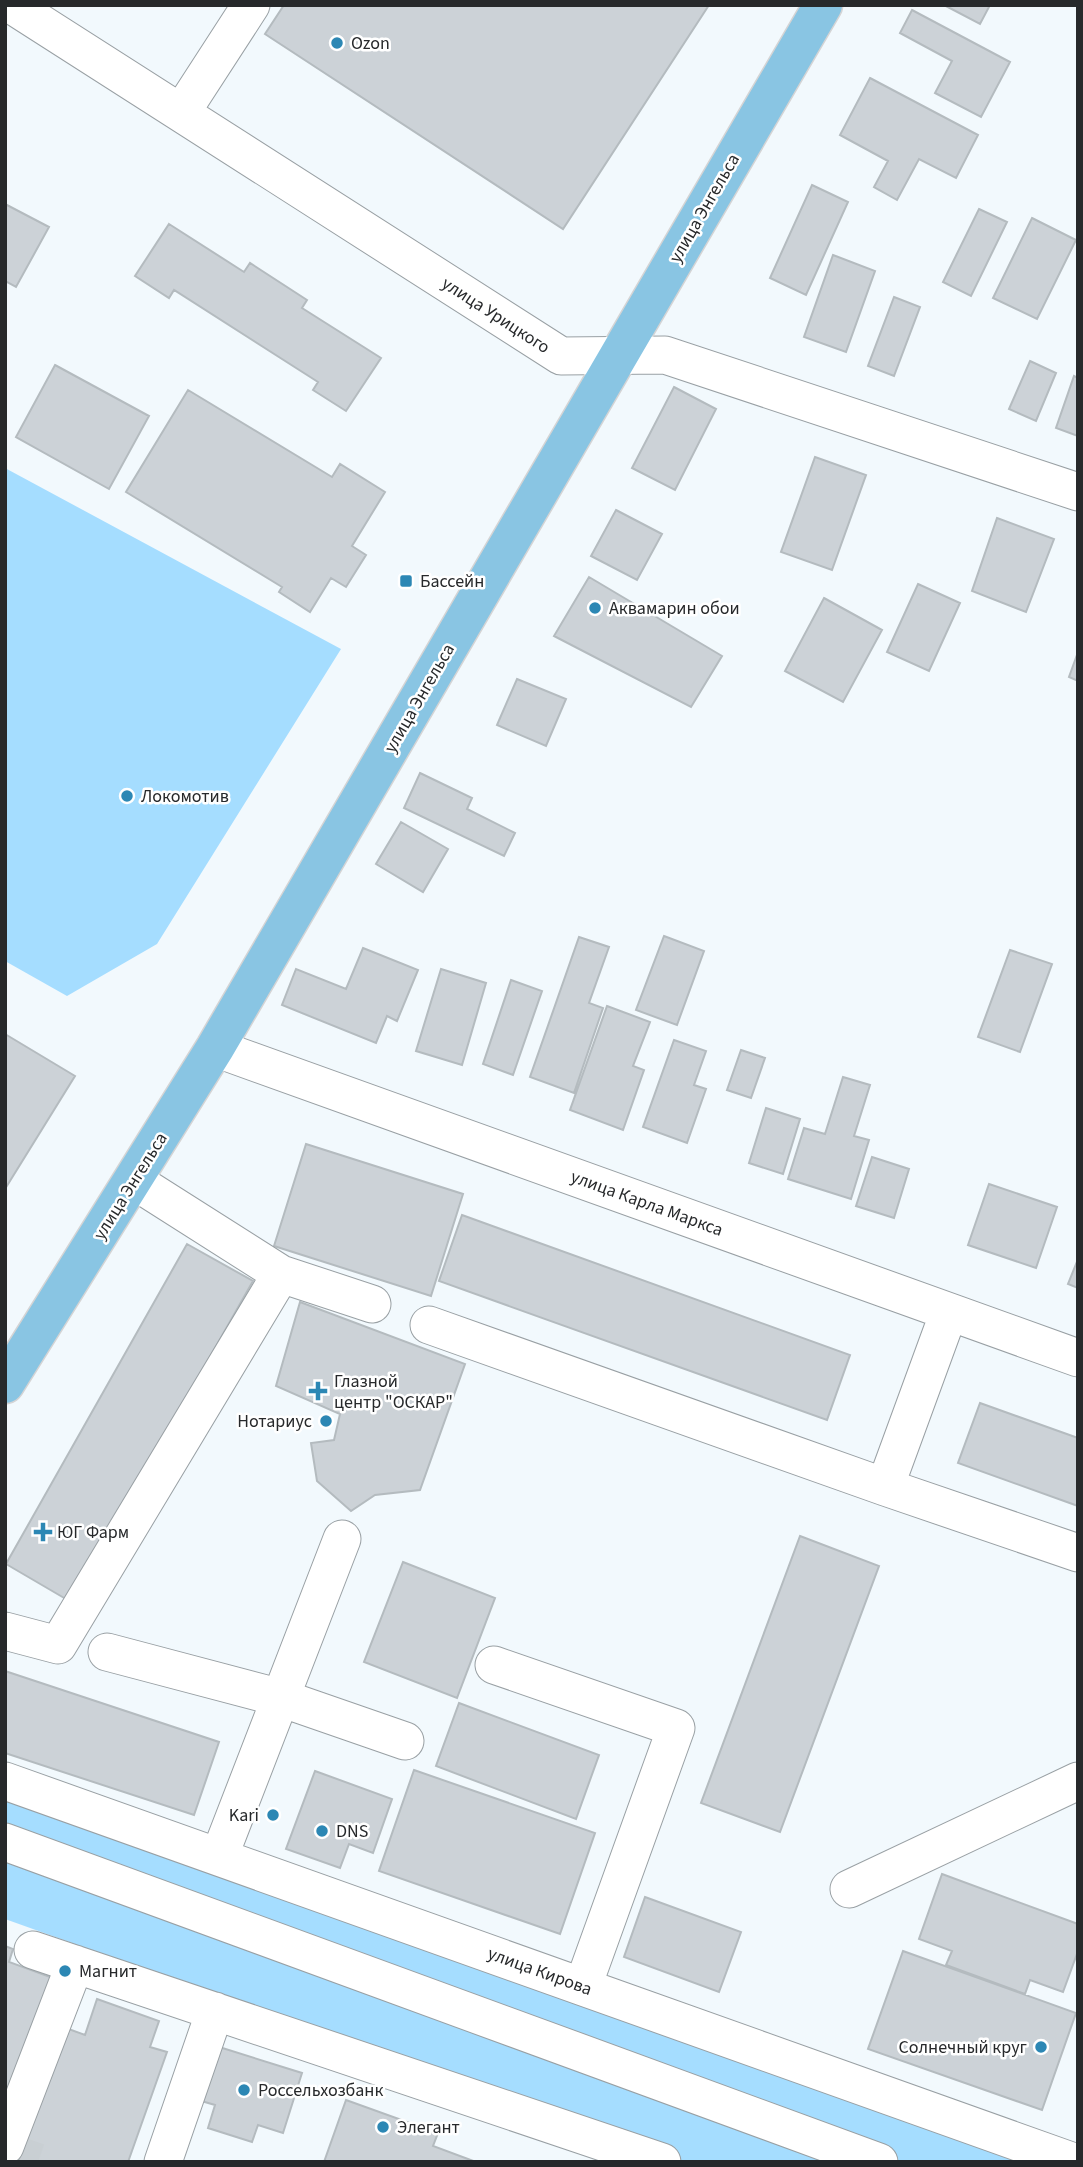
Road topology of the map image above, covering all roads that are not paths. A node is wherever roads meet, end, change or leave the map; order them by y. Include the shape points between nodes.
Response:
1 (12, 5) edge
2 (251, 5) edge
3 (823, 5) edge
4 (181, 113) junction
5 (618, 355) junction
6 (1078, 492) edge
7 (215, 1048) junction
8 (133, 1180) junction
9 (281, 1274) junction
10 (372, 1304) dead end
11 (949, 1312) junction
12 (429, 1325) dead end
13 (1078, 1358) edge
14 (5, 1384) edge
15 (885, 1487) junction
16 (342, 1539) dead end
17 (1078, 1553) edge
18 (5, 1632) edge
19 (107, 1652) dead end
20 (494, 1665) dead end
21 (281, 1698) junction
22 (405, 1741) dead end
23 (5, 1781) edge
24 (1078, 1781) edge
25 (5, 1842) edge
26 (219, 1857) junction
27 (849, 1889) dead end
28 (33, 1950) dead end
29 (75, 1964) junction
30 (583, 1986) junction
31 (215, 2011) junction
32 (10, 2142) edge
33 (163, 2162) edge
34 (662, 2162) edge
35 (879, 2162) edge
36 (1074, 2162) edge

1 - 4 street, улица Урицкого
2 - 4 street
3 - 5 main road, улица Энгельса
4 - 5 street, улица Урицкого via 561,356
5 - 6 street, улица Урицкого via 665,355
5 - 7 main road, улица Энгельса
7 - 8 main road, улица Энгельса
7 - 11 street, улица Карла Маркса
8 - 9 street
8 - 14 main road, улица Энгельса
9 - 10 street
9 - 18 street via 58,1645
11 - 13 street, улица Карла Маркса
11 - 15 street
12 - 15 street
15 - 17 street
16 - 21 street
19 - 21 street
20 - 30 street via 676,1728
21 - 22 street
21 - 26 street
23 - 26 street, улица Кирова
24 - 27 street
25 - 35 street
26 - 30 street, улица Кирова
28 - 29 street
29 - 31 street
29 - 32 street
30 - 36 street, улица Кирова
31 - 33 street
31 - 34 street

